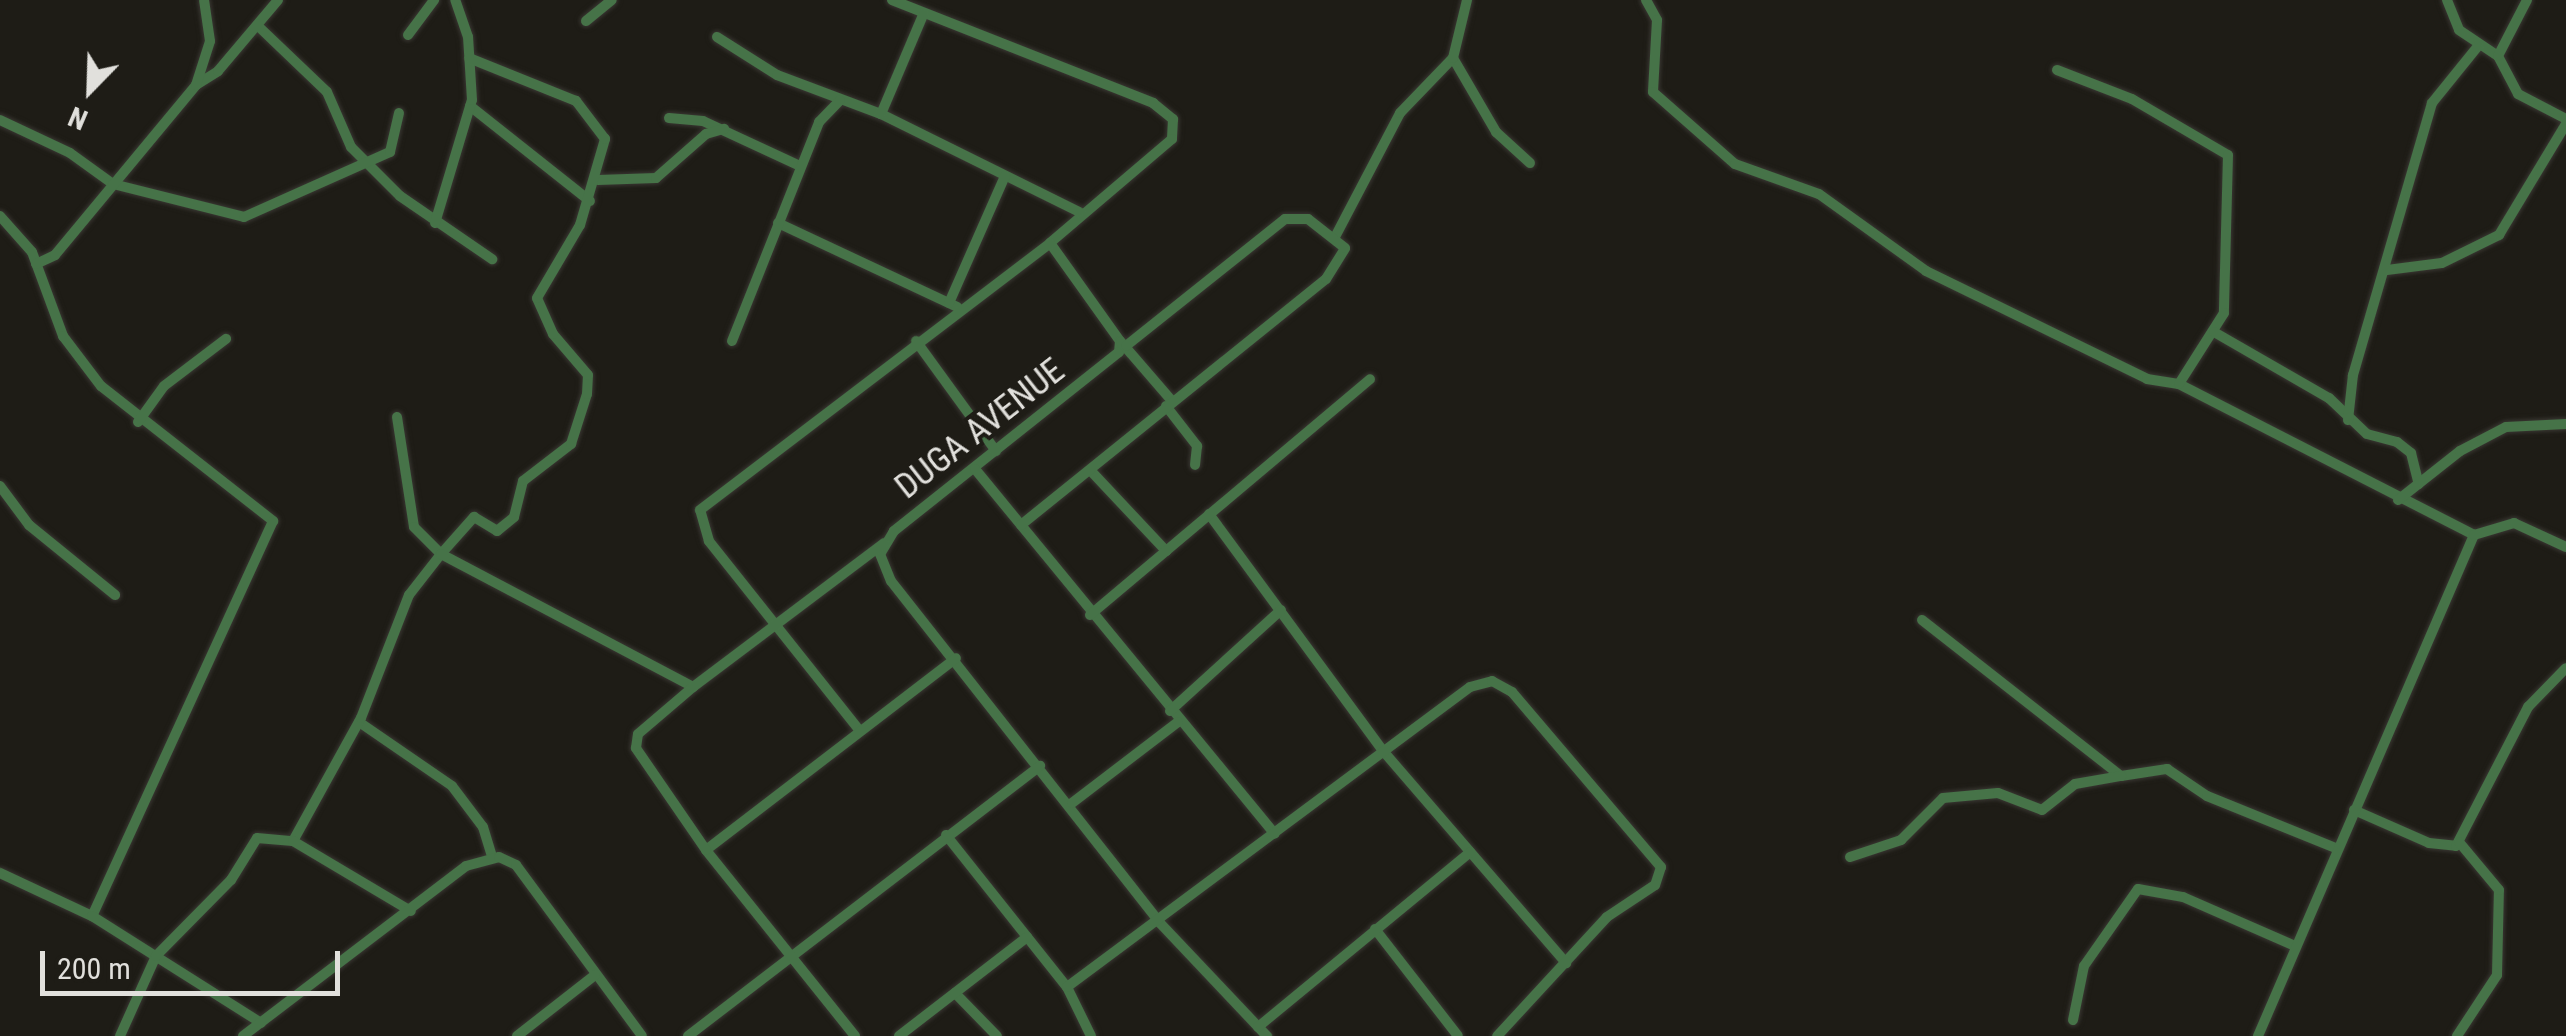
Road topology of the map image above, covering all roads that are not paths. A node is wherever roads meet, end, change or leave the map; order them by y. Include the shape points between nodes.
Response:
1 (204, 0) edge
2 (278, 0) edge
3 (434, 0) edge
4 (455, 0) edge
5 (612, 0) edge
6 (892, 0) edge
7 (1468, 0) edge
8 (1646, 0) edge
9 (2447, 0) edge
10 (2526, 0) edge
11 (923, 14) junction
12 (586, 21) dead end
13 (258, 26) junction
14 (408, 35) dead end
15 (718, 37) dead end
16 (2478, 46) junction
17 (2498, 56) junction
18 (469, 58) junction
19 (1452, 58) junction
20 (2057, 70) dead end
21 (196, 85) junction
22 (840, 100) junction
23 (470, 106) junction
24 (399, 114) dead end
25 (881, 114) junction
26 (669, 118) dead end
27 (0, 120) edge
28 (2566, 122) edge
29 (724, 129) junction
30 (1530, 163) dead end
31 (368, 164) junction
32 (800, 166) junction
33 (1005, 176) junction
34 (598, 180) junction
35 (112, 184) junction
36 (590, 201) junction
37 (1078, 212) junction
38 (0, 216) edge
39 (434, 223) junction
40 (778, 223) junction
41 (1335, 238) junction
42 (1050, 243) junction
43 (492, 259) dead end
44 (36, 264) junction
45 (2388, 270) junction
46 (953, 305) junction
47 (2214, 332) junction
48 (226, 340) dead end
49 (732, 340) dead end
50 (916, 342) junction
51 (1123, 344) junction
52 (1370, 378) dead end
53 (2180, 384) junction
54 (1168, 404) junction
55 (397, 417) dead end
56 (2348, 420) junction
57 (138, 422) junction
58 (2566, 424) edge
59 (996, 451) junction
60 (1195, 464) dead end
61 (974, 469) junction
62 (1091, 471) junction
63 (2419, 484) junction
64 (0, 486) edge
65 (2398, 500) junction
66 (1209, 514) junction
67 (1021, 525) junction
68 (2474, 535) junction
69 (884, 543) junction
70 (2566, 547) edge
71 (1166, 551) junction
72 (442, 554) junction
73 (115, 595) dead end
74 (1280, 610) junction
75 (1090, 615) junction
76 (1922, 620) dead end
77 (774, 623) junction
78 (956, 658) junction
79 (2566, 668) edge
80 (693, 687) junction
81 (1170, 712) junction
82 (358, 722) junction
83 (1178, 722) junction
84 (860, 732) junction
85 (1384, 752) junction
86 (1040, 766) junction
87 (2120, 776) junction
88 (1072, 803) junction
89 (2354, 810) junction
90 (1275, 834) junction
91 (946, 835) junction
92 (293, 842) junction
93 (2459, 842) junction
94 (2336, 848) junction
95 (706, 850) junction
96 (1470, 852) junction
97 (1850, 856) dead end
98 (492, 857) junction
99 (0, 874) edge
100 (411, 911) junction
101 (92, 916) junction
102 (1160, 922) junction
103 (1375, 929) junction
104 (1027, 937) junction
105 (2295, 946) junction
106 (790, 952) junction
107 (156, 956) junction
108 (1566, 963) junction
109 (596, 975) junction
110 (1067, 987) junction
111 (955, 994) junction
112 (2073, 1020) dead end
113 (261, 1022) junction
114 (1258, 1027) junction
115 (120, 1036) edge
116 (243, 1036) edge
117 (517, 1036) edge
118 (642, 1036) edge
119 (688, 1036) edge
120 (855, 1036) edge
121 (898, 1036) edge
122 (997, 1036) edge
123 (1091, 1036) edge
124 (1267, 1036) edge
125 (1458, 1036) edge
126 (1496, 1036) edge
127 (2258, 1036) edge
128 (2457, 1036) edge

1 - 21 street via 210,41
2 - 13 street
3 - 14 street
4 - 18 street
5 - 12 street
6 - 11 street
7 - 19 street
8 - 53 street via 1657,20 1653,92 1734,164 1820,194 1926,271 2046,332 2148,379
9 - 16 street via 2459,30
10 - 17 street
11 - 25 street
11 - 37 street via 1153,103 1174,119 1172,139
13 - 21 street
13 - 31 street via 327,92 338,127
15 - 22 street via 777,75
16 - 17 street
16 - 45 street via 2432,104
17 - 28 street via 2518,94
18 - 23 street
18 - 34 street via 548,85 590,114 605,140
19 - 30 street via 1496,132
19 - 41 street via 1400,114
20 - 47 street via 2132,99 2228,155 2226,297
21 - 35 street
22 - 25 street
22 - 32 street via 818,122
23 - 36 street
23 - 39 street
24 - 31 street via 395,145
25 - 33 street
26 - 29 street
27 - 35 street via 70,152
28 - 45 street via 2499,235 2442,263
29 - 32 street
29 - 34 street via 706,134 656,178
31 - 35 street via 244,217
31 - 39 street
32 - 40 street
33 - 37 street
33 - 46 street
34 - 36 street
35 - 44 street via 55,255
36 - 72 street via 537,298 553,334 588,375 571,444 523,481 514,517 497,530 474,517
37 - 42 street
38 - 44 street
39 - 43 street
40 - 46 street
40 - 49 street
41 - 51 street, DUGA AVENUE via 1297,215 1285,219
41 - 54 street via 1346,248 1341,266
42 - 46 street
42 - 51 street
44 - 57 street via 69,347
45 - 56 street via 2353,376
46 - 50 street
47 - 53 street
47 - 56 street via 2329,398
48 - 57 street via 164,386
50 - 59 street
50 - 77 street via 700,510 709,540
51 - 54 street
51 - 59 street, DUGA AVENUE via 1111,362
52 - 66 street
53 - 65 street
54 - 60 street via 1197,446
54 - 62 street
55 - 72 street via 414,528
56 - 63 street via 2411,454
57 - 101 street via 273,521
58 - 63 street via 2506,427
59 - 61 street, DUGA AVENUE
61 - 67 street
61 - 69 street, DUGA AVENUE
62 - 67 street
62 - 71 street
63 - 65 street
64 - 73 street via 29,525
65 - 68 street
66 - 71 street
66 - 74 street
67 - 75 street
68 - 70 street via 2514,523
68 - 89 street
69 - 77 street
69 - 78 street, DUGA AVENUE via 880,554 891,581
71 - 75 street
72 - 80 street
72 - 82 street via 409,595
74 - 81 street
74 - 85 street
75 - 81 street
76 - 87 street
77 - 80 street
77 - 84 street
78 - 84 street
78 - 86 street, DUGA AVENUE
79 - 93 street via 2528,706
80 - 95 street via 638,734 636,748
81 - 83 street
82 - 92 street
82 - 98 street via 452,786 482,826
83 - 88 street
83 - 90 street
84 - 95 street
85 - 90 street
85 - 96 street
85 - 108 street via 1470,687 1492,681 1512,692 1655,851 1662,867 1655,885 1606,917
86 - 88 street, DUGA AVENUE
86 - 91 street
87 - 94 street via 2167,769 2207,796
87 - 97 street via 2074,784 2042,810 1998,793 1942,798 1901,840
88 - 102 street, DUGA AVENUE
89 - 93 street via 2430,843 2450,848
89 - 94 street
90 - 102 street
91 - 104 street
91 - 106 street
92 - 100 street
92 - 107 street via 256,838 232,880
93 - 128 street via 2499,890 2497,975
94 - 105 street
95 - 106 street
96 - 103 street
96 - 108 street
98 - 100 street via 466,866
98 - 109 street via 516,866
99 - 101 street
100 - 113 street
101 - 107 street
102 - 110 street
102 - 114 street, DUGA AVENUE
103 - 114 street
103 - 125 street
104 - 110 street
104 - 111 street
105 - 112 street via 2182,897 2138,890 2084,966
105 - 127 street
106 - 119 street
106 - 120 street
107 - 113 street
107 - 115 street
108 - 126 street
109 - 117 street
109 - 118 street
110 - 123 street
111 - 121 street
111 - 122 street
113 - 116 street
114 - 124 street, DUGA AVENUE

